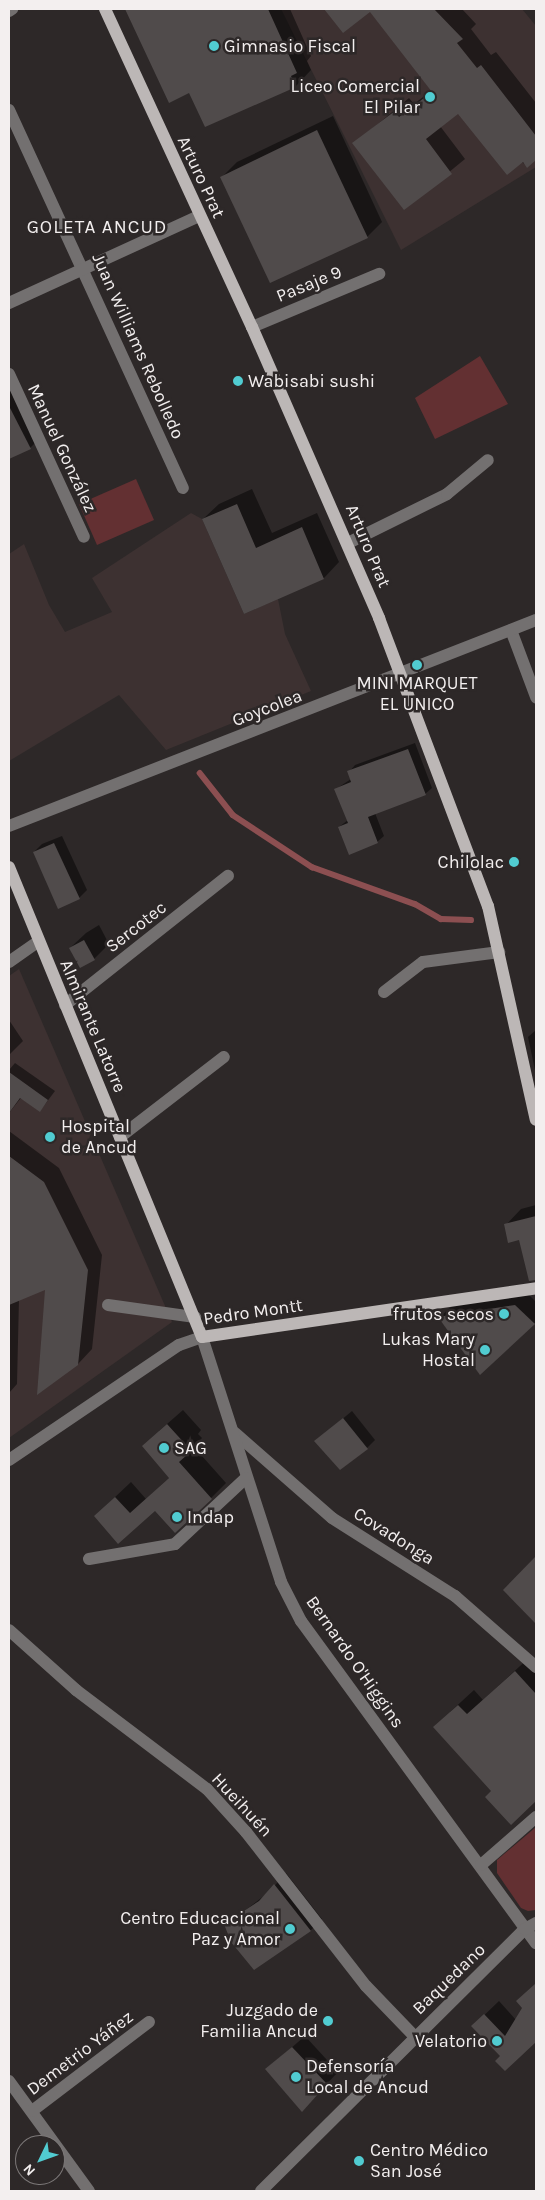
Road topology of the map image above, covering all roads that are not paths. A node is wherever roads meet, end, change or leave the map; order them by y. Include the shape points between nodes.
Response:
1 (12, 9) edge
2 (106, 9) edge
3 (9, 11) edge
4 (9, 110) edge
5 (200, 216) junction
6 (85, 271) junction
7 (379, 274) dead end
8 (9, 303) edge
9 (252, 327) junction
10 (9, 374) edge
11 (488, 460) dead end
12 (183, 488) dead end
13 (84, 536) dead end
14 (348, 543) junction
15 (536, 620) edge
16 (511, 630) junction
17 (399, 674) junction
18 (536, 697) edge
19 (9, 826) edge
20 (9, 867) edge
21 (228, 876) dead end
22 (38, 942) junction
23 (499, 952) junction
24 (9, 962) edge
25 (384, 992) dead end
26 (65, 1005) junction
27 (224, 1057) dead end
28 (536, 1120) edge
29 (120, 1137) junction
30 (536, 1288) edge
31 (108, 1305) dead end
32 (195, 1317) junction
33 (202, 1337) junction
34 (235, 1433) junction
35 (9, 1460) edge
36 (246, 1478) junction
37 (89, 1559) dead end
38 (9, 1630) edge
39 (536, 1667) edge
40 (536, 1817) edge
41 (481, 1865) junction
42 (531, 1926) edge
43 (536, 1943) edge
44 (149, 2022) dead end
45 (415, 2037) junction
46 (9, 2082) edge
47 (32, 2111) junction
48 (89, 2191) edge
49 (261, 2191) edge

1 - 3 street
2 - 5 main road, Arturo Prat
4 - 6 street, Juan Williams Rebolledo
5 - 6 street
5 - 9 main road, Arturo Prat
6 - 8 street
6 - 12 street, Juan Williams Rebolledo
7 - 9 street, Pasaje 9
9 - 14 main road, Arturo Prat
10 - 13 street, Manuel González
11 - 14 street via 447,494
14 - 17 main road, Arturo Prat
15 - 16 street, Goycolea
16 - 17 street, Goycolea
16 - 18 street
17 - 19 street, Goycolea
17 - 23 main road, Arturo Prat via 488,906
20 - 22 main road, Almirante Latorre
21 - 26 street, Sercotec
22 - 24 street
22 - 26 main road, Almirante Latorre
23 - 25 street via 423,962
23 - 28 main road, Arturo Prat
26 - 29 main road, Almirante Latorre
27 - 29 street
29 - 32 main road, Almirante Latorre
30 - 33 main road, Pedro Montt
31 - 32 street
32 - 33 main road, Almirante Latorre
33 - 34 street, Bernardo O'Higgins
33 - 35 street, Pedro Montt via 179,1345
34 - 36 street, Bernardo O'Higgins
34 - 39 street, Covadonga via 332,1518 455,1596
36 - 37 street via 175,1544
36 - 41 street, Bernardo O'Higgins via 281,1582 301,1622
38 - 45 street, Hueihuén via 76,1690 207,1789 246,1832 366,1986
40 - 41 street
41 - 42 street, Bernardo O'Higgins
42 - 43 street, Bernardo O'Higgins
42 - 45 street, Baquedano
44 - 47 street, Demetrio Yáñez
45 - 49 street, Baquedano
46 - 47 street
47 - 48 street

